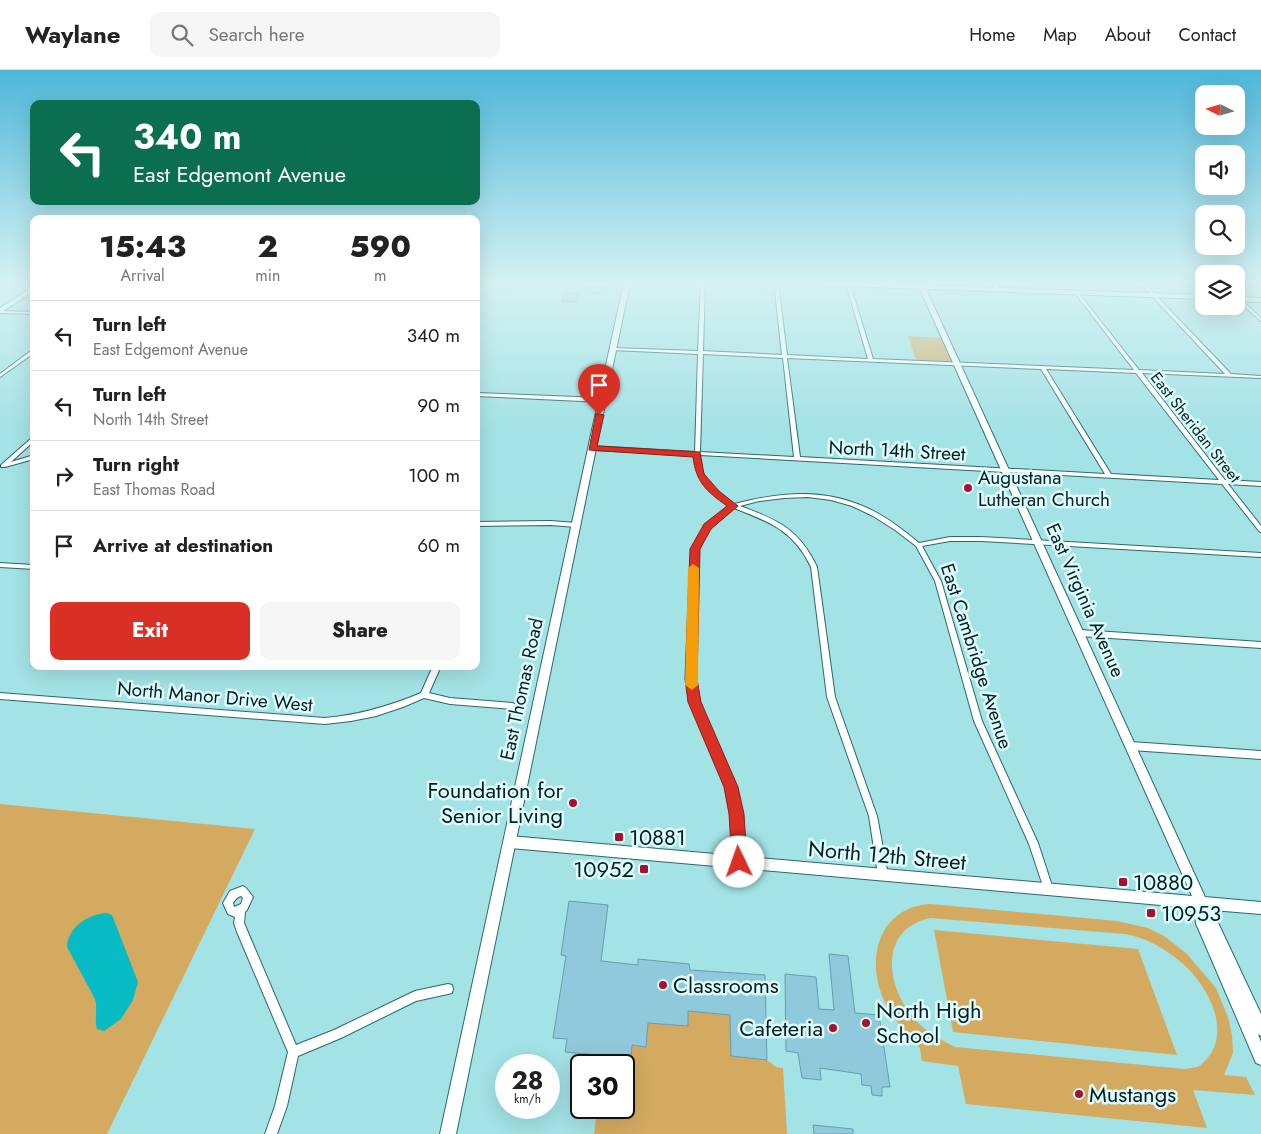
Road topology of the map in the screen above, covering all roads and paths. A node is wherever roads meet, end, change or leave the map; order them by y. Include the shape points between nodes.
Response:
1 (617, 332) edge
2 (702, 332) edge
3 (783, 332) edge
4 (862, 332) edge
5 (943, 332) edge
6 (1107, 332) edge
7 (1188, 332) edge
8 (613, 349) junction
9 (701, 353) junction
10 (30, 354) edge
11 (786, 357) junction
12 (871, 360) junction
13 (958, 364) junction
14 (1043, 368) junction
15 (1138, 372) junction
16 (0, 376) edge
17 (1230, 376) junction
18 (1261, 377) edge
19 (480, 394) edge
20 (602, 400) junction
21 (30, 441) edge
22 (592, 448) junction
23 (697, 454) junction
24 (30, 458) edge
25 (797, 460) junction
26 (1, 466) edge
27 (1007, 470) junction
28 (1109, 476) junction
29 (1223, 482) junction
30 (1261, 484) edge
31 (734, 506) junction
32 (480, 524) edge
33 (576, 525) junction
34 (1261, 530) edge
35 (1039, 542) junction
36 (918, 545) junction
37 (1261, 555) edge
38 (0, 565) edge
39 (30, 567) edge
40 (1080, 633) junction
41 (1261, 646) edge
42 (435, 670) edge
43 (0, 696) edge
44 (424, 696) junction
45 (512, 706) dead end
46 (1130, 746) junction
47 (1261, 755) edge
48 (510, 842) junction
49 (739, 862) junction
50 (884, 875) junction
51 (1048, 890) junction
52 (1201, 903) junction
53 (1261, 908) edge
54 (240, 910) dead end
55 (448, 989) dead end
56 (1261, 1029) edge
57 (293, 1052) junction
58 (1261, 1058) edge
59 (272, 1134) edge
60 (448, 1134) edge

1 - 8 main road, East Thomas Road
2 - 9 street
3 - 11 street
4 - 12 street
5 - 13 street, East Virginia Avenue
6 - 15 street, East Sheridan Street
7 - 17 street
8 - 9 street
8 - 20 main road, East Thomas Road
9 - 11 street
9 - 23 street
10 - 16 street
11 - 12 street
11 - 25 street
12 - 13 street
13 - 14 street
13 - 27 street, East Virginia Avenue
14 - 15 street
14 - 28 street
15 - 17 street
15 - 29 street, East Sheridan Street
17 - 18 street
19 - 20 street
20 - 22 main road, East Thomas Road
21 - 26 street
22 - 23 street, North 14th Street
22 - 33 main road, East Thomas Road
23 - 25 street, North 14th Street
23 - 31 street via 700,475 716,494
24 - 26 street
25 - 27 street, North 14th Street
27 - 28 street, North 14th Street
27 - 35 street, East Virginia Avenue
28 - 29 street, North 14th Street
29 - 30 street, North 14th Street
29 - 34 street, East Sheridan Street
31 - 36 street via 788,494 836,498 882,517
31 - 49 street via 708,527 695,549 691,679 695,702 731,787 737,814
31 - 50 street via 778,524 808,552 814,567 831,697 873,816
32 - 33 street via 540,522
33 - 48 main road, East Thomas Road
35 - 36 street via 966,539
35 - 37 street
35 - 40 street, East Virginia Avenue
36 - 51 street, East Cambridge Avenue via 938,581 978,721 1033,843
38 - 39 street
40 - 41 street
40 - 46 street, East Virginia Avenue
42 - 44 street
43 - 44 street, North Manor Drive West via 326,721 378,713
44 - 45 street
46 - 47 street
46 - 52 street, East Virginia Avenue
48 - 49 street, North 12th Street
48 - 60 main road, East Thomas Road
49 - 50 street, North 12th Street
50 - 51 street, North 12th Street
51 - 52 street, North 12th Street
52 - 53 street, North 12th Street
52 - 56 street, East Virginia Avenue
52 - 58 street, East Virginia Avenue via 1202,924
54 - 57 street via 242,932
55 - 57 street via 414,996
57 - 59 street

